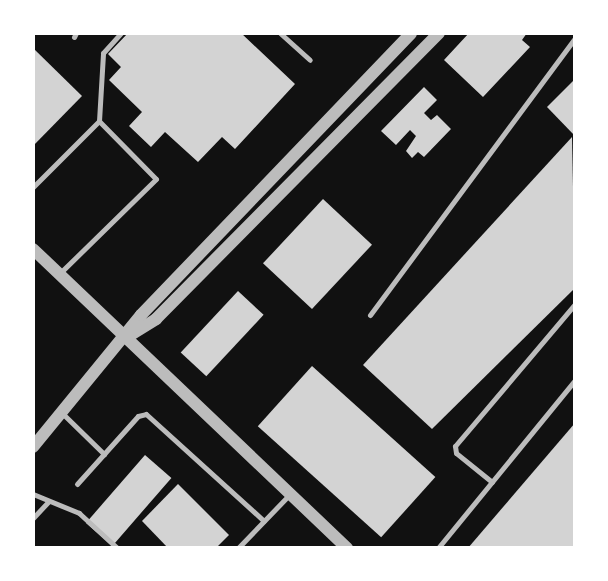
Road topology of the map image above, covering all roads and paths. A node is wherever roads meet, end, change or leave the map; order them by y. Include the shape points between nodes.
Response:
1 (121, 33) edge
2 (280, 33) edge
3 (411, 33) edge
4 (439, 33) edge
5 (575, 38) edge
6 (310, 60) dead end
7 (99, 121) junction
8 (33, 187) edge
9 (33, 249) edge
10 (59, 274) junction
11 (575, 304) edge
12 (370, 315) dead end
13 (126, 338) junction
14 (575, 380) edge
15 (62, 413) junction
16 (33, 447) edge
17 (104, 454) junction
18 (492, 482) junction
19 (77, 484) dead end
20 (33, 494) edge
21 (290, 494) junction
22 (48, 501) junction
23 (33, 518) edge
24 (264, 521) junction
25 (117, 548) edge
26 (238, 548) edge
27 (347, 548) edge
28 (438, 548) edge

1 - 7 lane via 103,53
2 - 6 lane
3 - 13 street via 141,315
4 - 13 street via 156,319
5 - 12 lane
7 - 8 lane
7 - 10 lane via 156,179
9 - 10 street
10 - 13 street
11 - 18 lane via 455,446 456,453
13 - 15 street
13 - 21 street
14 - 18 lane
15 - 16 street
15 - 17 lane
17 - 19 lane
17 - 24 lane via 138,416 151,415
18 - 28 lane
20 - 22 lane
21 - 24 lane
21 - 27 street
22 - 23 lane
22 - 25 lane via 79,513
24 - 26 lane

